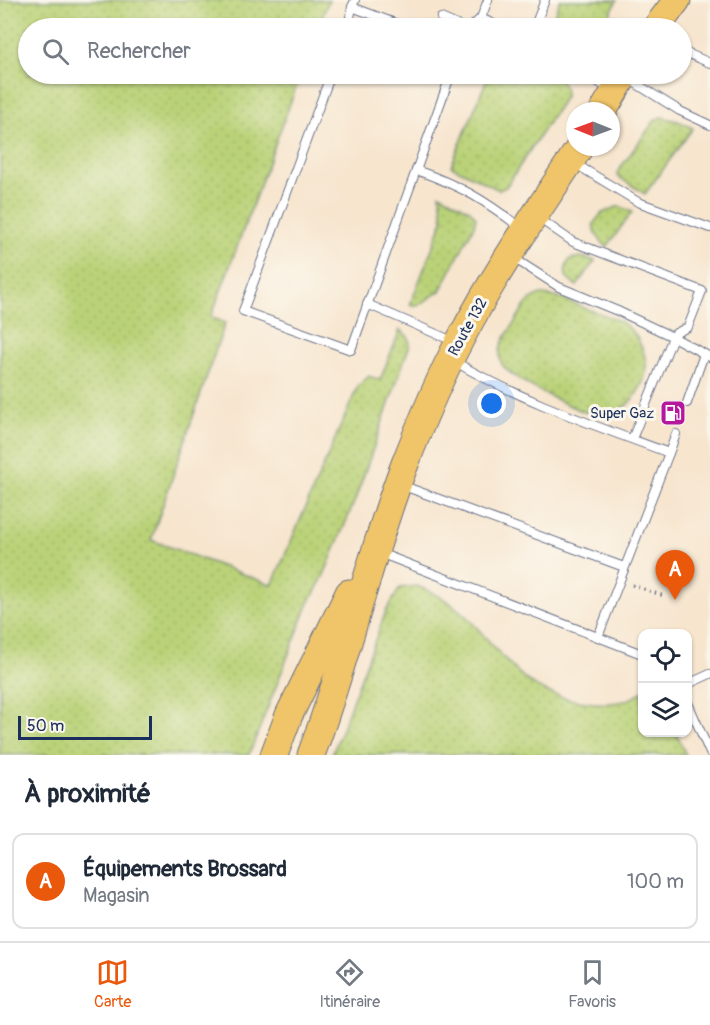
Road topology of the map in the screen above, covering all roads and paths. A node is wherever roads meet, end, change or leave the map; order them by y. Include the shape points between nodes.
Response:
1 (488, 0) edge
2 (545, 0) edge
3 (652, 0) edge
4 (677, 0) edge
5 (353, 3) edge
6 (350, 18) edge
7 (386, 18) edge
8 (481, 18) edge
9 (538, 18) edge
10 (647, 18) edge
11 (664, 18) edge
12 (692, 56) edge
13 (710, 63) edge
14 (327, 84) edge
15 (447, 84) edge
16 (617, 88) edge
17 (710, 126) edge
18 (574, 156) edge
19 (578, 156) edge
20 (416, 170) junction
21 (530, 224) junction
22 (710, 228) edge
23 (509, 255) junction
24 (367, 304) junction
25 (673, 336) junction
26 (454, 351) junction
27 (707, 355) edge
28 (687, 403) dead end
29 (676, 434) dead end
30 (632, 439) junction
31 (669, 453) junction
32 (398, 484) junction
33 (372, 550) junction
34 (624, 567) junction
35 (619, 580) junction
36 (664, 596) dead end
37 (598, 637) junction
38 (638, 652) edge
39 (710, 674) edge
40 (689, 683) edge
41 (692, 714) edge
42 (710, 753) edge
43 (274, 755) edge
44 (311, 755) edge

1 - 8 lane
2 - 9 lane
3 - 10 highway
4 - 11 highway
5 - 6 lane
5 - 7 lane
12 - 13 lane
14 - 24 lane via 243,311 351,350
15 - 20 lane
16 - 17 lane
18 - 21 highway, Route 132
19 - 22 lane via 632,199
20 - 21 lane via 445,180
20 - 24 lane
21 - 23 highway, Route 132
21 - 25 lane via 702,291 688,327
23 - 25 lane via 559,287
23 - 26 highway, Route 132
24 - 26 lane
25 - 27 lane
25 - 30 lane
26 - 30 lane via 505,388
26 - 32 highway, Route 132
27 - 28 lane
29 - 31 lane
30 - 31 lane
31 - 34 lane
32 - 33 highway, Route 132
32 - 34 lane
33 - 37 lane
33 - 43 highway, Route 132 via 289,715
33 - 44 highway, Route 132 via 329,708
34 - 35 lane
35 - 36 path
35 - 37 lane
37 - 38 lane
39 - 40 lane
41 - 42 lane

